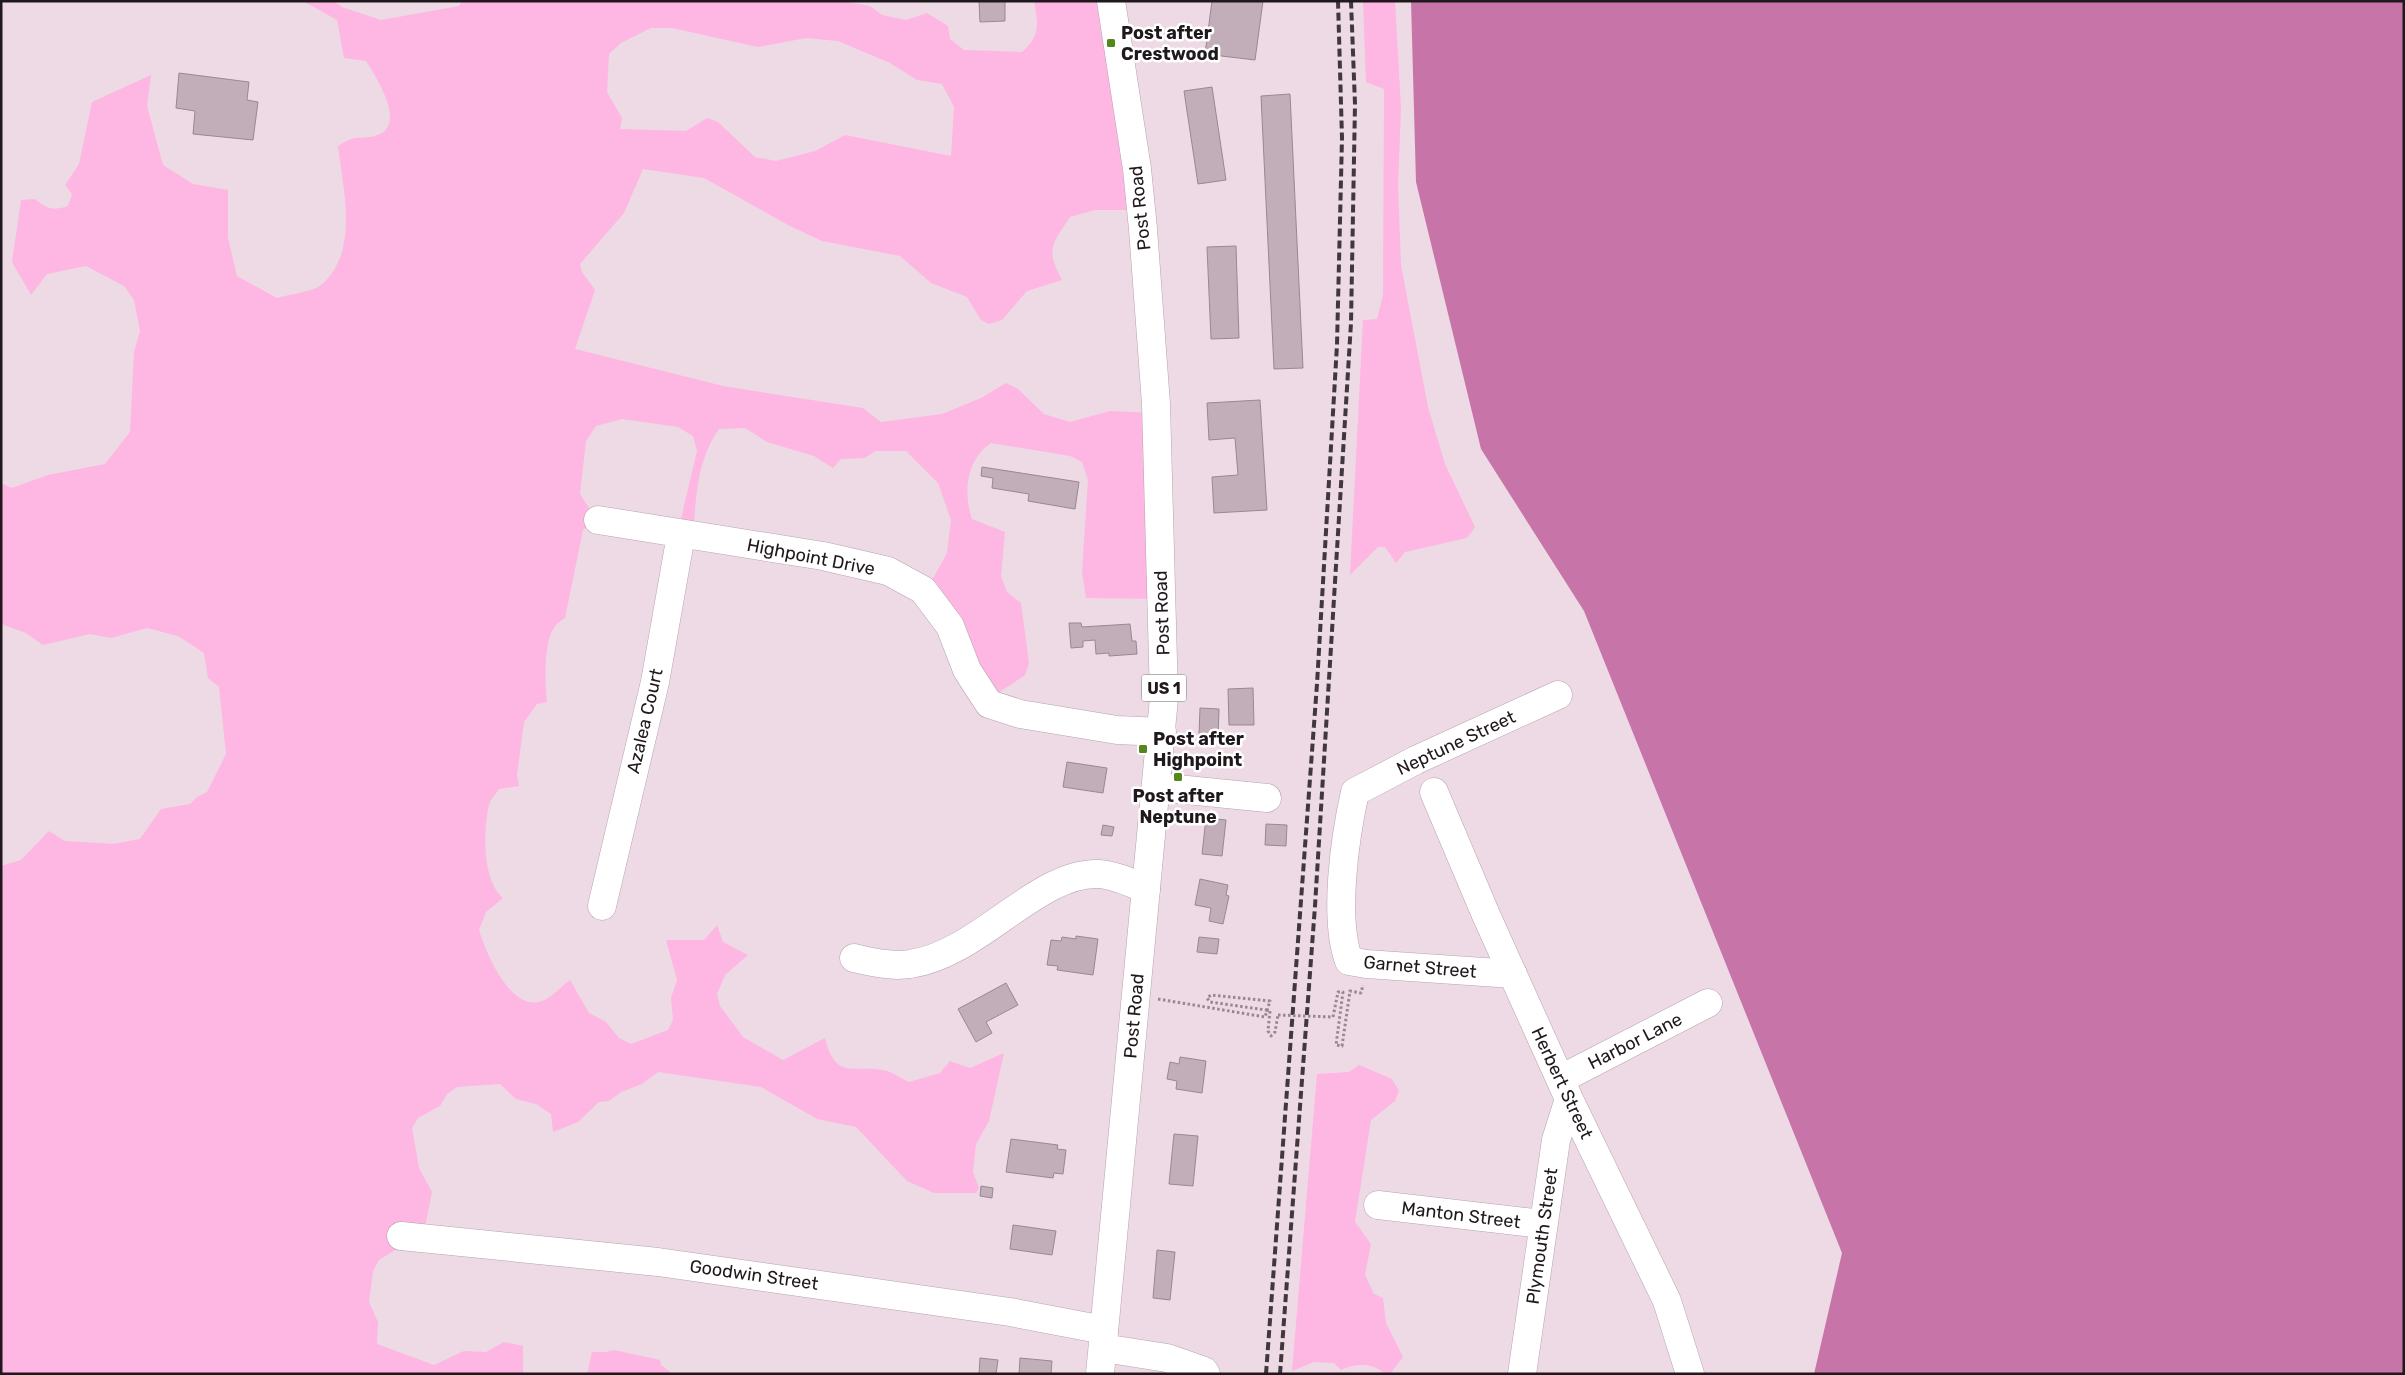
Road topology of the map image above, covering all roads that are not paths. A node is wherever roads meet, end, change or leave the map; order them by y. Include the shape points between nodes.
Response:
1 (1111, 1) edge
2 (598, 520) dead end
3 (681, 535) junction
4 (1558, 696) dead end
5 (1162, 732) junction
6 (1157, 787) junction
7 (1355, 792) joint
8 (1434, 792) dead end
9 (1267, 798) dead end
10 (1146, 889) junction
11 (602, 906) dead end
12 (854, 958) dead end
13 (1513, 974) junction
14 (1708, 1003) dead end
15 (1565, 1089) junction
16 (1378, 1205) dead end
17 (1543, 1224) junction
18 (401, 1236) dead end
19 (1102, 1351) edge
20 (1206, 1374) edge
21 (1522, 1374) edge
22 (1690, 1374) edge

1 - 5 street, Post Road / US 1 via 1136,169 1156,404 1164,698
2 - 3 street, Highpoint Drive
3 - 5 street, Highpoint Drive via 823,556 888,571 923,590 950,626 967,670 989,704 1020,714 1116,730
3 - 11 street, Azalea Court via 655,682
4 - 7 street, Neptune Street via 1416,760
5 - 6 street, Post Road / US 1
6 - 9 street
6 - 10 street, Post Road / US 1
7 - 13 street, Garnet Street via 1347,828 1342,906 1343,944 1349,961
8 - 13 street, Herbert Street
10 - 12 street via 1100,874 1079,876 1040,893 970,942 930,959 889,965
10 - 19 street, Post Road / US 1
13 - 15 street, Herbert Street
14 - 15 street, Harbor Lane
15 - 17 street, Plymouth Street
15 - 22 street, Herbert Street via 1667,1301
16 - 17 street, Manton Street
17 - 21 street, Plymouth Street
18 - 19 street, Goodwin Street via 658,1262 1010,1312
19 - 20 street, Goodwin Street via 1167,1358

